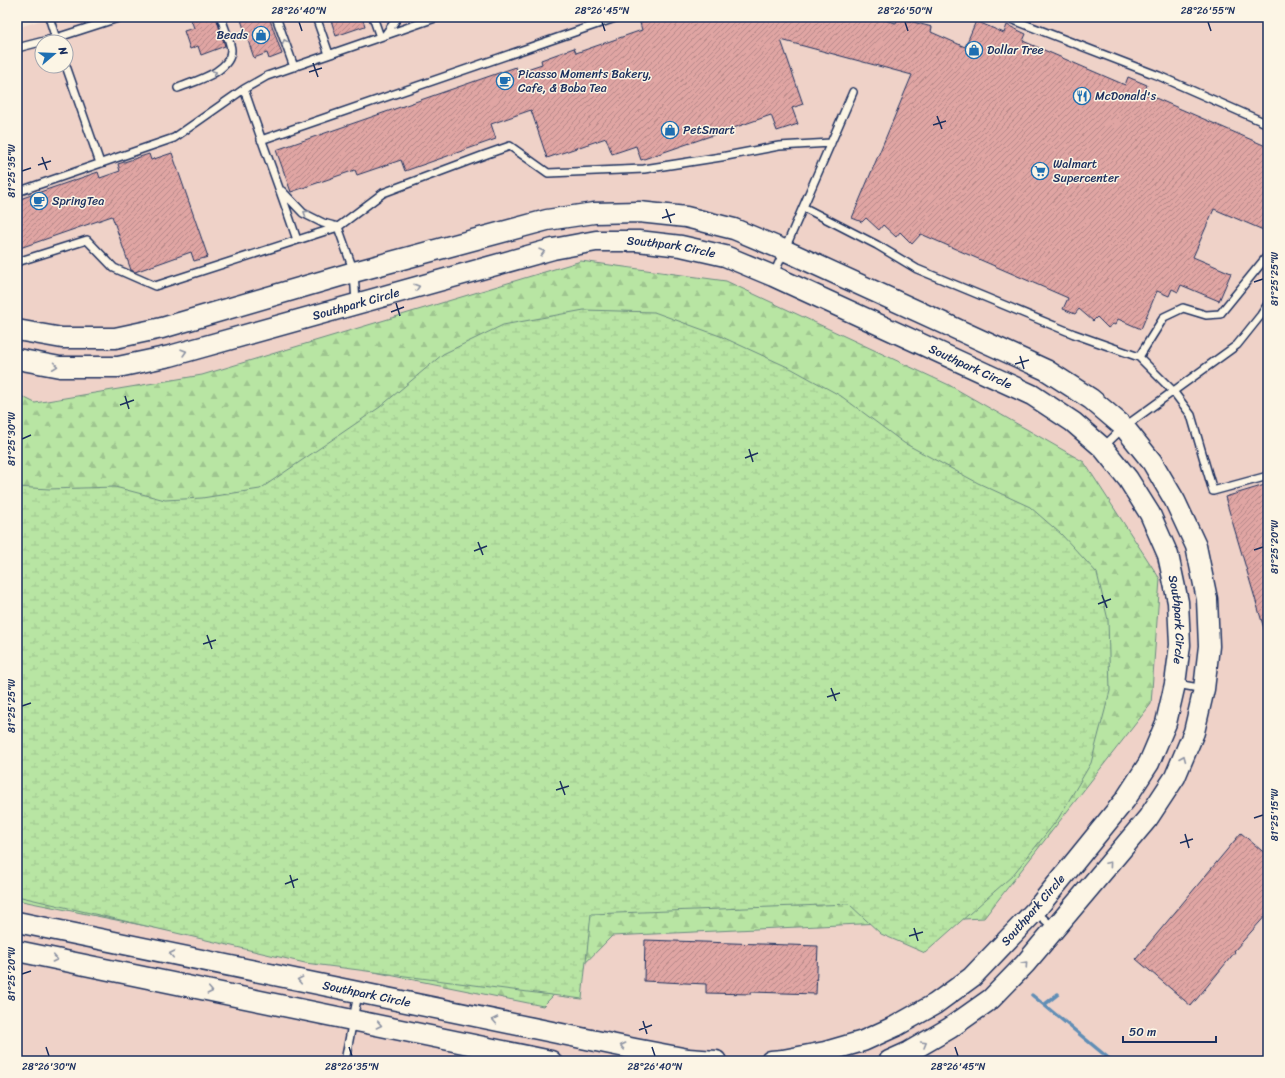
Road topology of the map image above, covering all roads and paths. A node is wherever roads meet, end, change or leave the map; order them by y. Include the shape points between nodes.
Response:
1 (49, 17) edge
2 (121, 17) edge
3 (221, 17) edge
4 (276, 17) edge
5 (316, 17) edge
6 (373, 17) edge
7 (398, 17) edge
8 (438, 17) edge
9 (618, 17) edge
10 (1006, 17) edge
11 (55, 34) edge
12 (74, 34) edge
13 (383, 36) junction
14 (34, 45) edge
15 (17, 48) edge
16 (329, 54) junction
17 (294, 67) junction
18 (69, 74) edge
19 (178, 88) dead end
20 (244, 89) junction
21 (853, 92) dead end
22 (1268, 124) edge
23 (261, 140) junction
24 (831, 143) junction
25 (100, 163) junction
26 (280, 190) junction
27 (17, 192) edge
28 (803, 207) junction
29 (338, 227) junction
30 (297, 240) junction
31 (784, 250) junction
32 (1268, 255) edge
33 (17, 262) edge
34 (354, 272) junction
35 (773, 276) junction
36 (356, 303) junction
37 (1268, 304) edge
38 (17, 330) edge
39 (1139, 357) junction
40 (17, 359) edge
41 (1173, 391) junction
42 (1124, 427) junction
43 (1103, 448) junction
44 (1268, 476) edge
45 (1175, 684) junction
46 (1204, 689) junction
47 (1036, 911) junction
48 (17, 922) edge
49 (1056, 929) junction
50 (17, 951) edge
51 (359, 992) junction
52 (353, 1020) junction
53 (345, 1061) edge
54 (551, 1061) edge
55 (716, 1061) edge
56 (779, 1061) edge
57 (889, 1061) edge

1 - 11 lane
2 - 12 lane
19 -> 3 lane via 220,71 229,58 231,49
17 -> 4 lane
5 - 16 lane
6 - 13 lane
7 - 13 lane
8 - 13 lane
9 - 23 lane
10 - 22 lane via 1159,76
13 - 16 lane
14 - 15 lane
16 - 17 lane
17 - 20 lane via 267,76
18 - 25 lane
20 - 23 lane
20 - 25 lane via 174,138
21 - 24 lane
23 - 26 lane
24 - 28 lane
24 - 29 lane via 779,146 721,158 644,169 548,173 510,146 383,193
25 - 27 lane
29 -> 26 lane via 303,213
26 - 30 lane
28 - 31 lane
28 - 39 lane via 917,269 1074,334
29 - 30 lane
29 - 34 lane
30 - 33 lane via 155,286 114,268 86,240
31 - 34 street via 734,229 686,217 639,212 594,213 547,220
31 - 35 lane
31 - 42 street via 1046,370 1091,399
32 - 39 lane via 1220,314 1206,315 1183,308 1164,318
34 - 36 lane
34 - 38 street via 162,328 115,338 62,338
36 -> 35 street, Southpark Circle via 553,249 596,241 638,241 681,246 726,256
35 - 43 street, Southpark Circle via 1032,395 1074,422
40 -> 36 street, Southpark Circle via 60,366 118,367 170,356
37 - 41 lane via 1237,345
39 - 41 lane
41 - 42 lane
41 - 44 lane via 1191,415 1213,491
42 - 43 lane
42 - 46 street via 1152,462 1175,500 1196,546 1207,599 1209,646
43 - 45 street, Southpark Circle via 1128,479 1150,514 1168,555 1178,602 1180,645
45 - 46 lane
45 - 47 street, Southpark Circle via 1166,723 1149,763 1125,800
49 -> 46 street via 1148,818 1175,777 1194,732
47 - 49 lane
47 - 56 street, Southpark Circle via 972,977 935,1004 896,1026 863,1040 825,1052
51 -> 48 street, Southpark Circle
57 -> 49 street via 950,1028 991,999
50 -> 52 street
51 - 52 lane
55 -> 51 street, Southpark Circle via 688,1059
52 - 53 lane
52 -> 54 street

